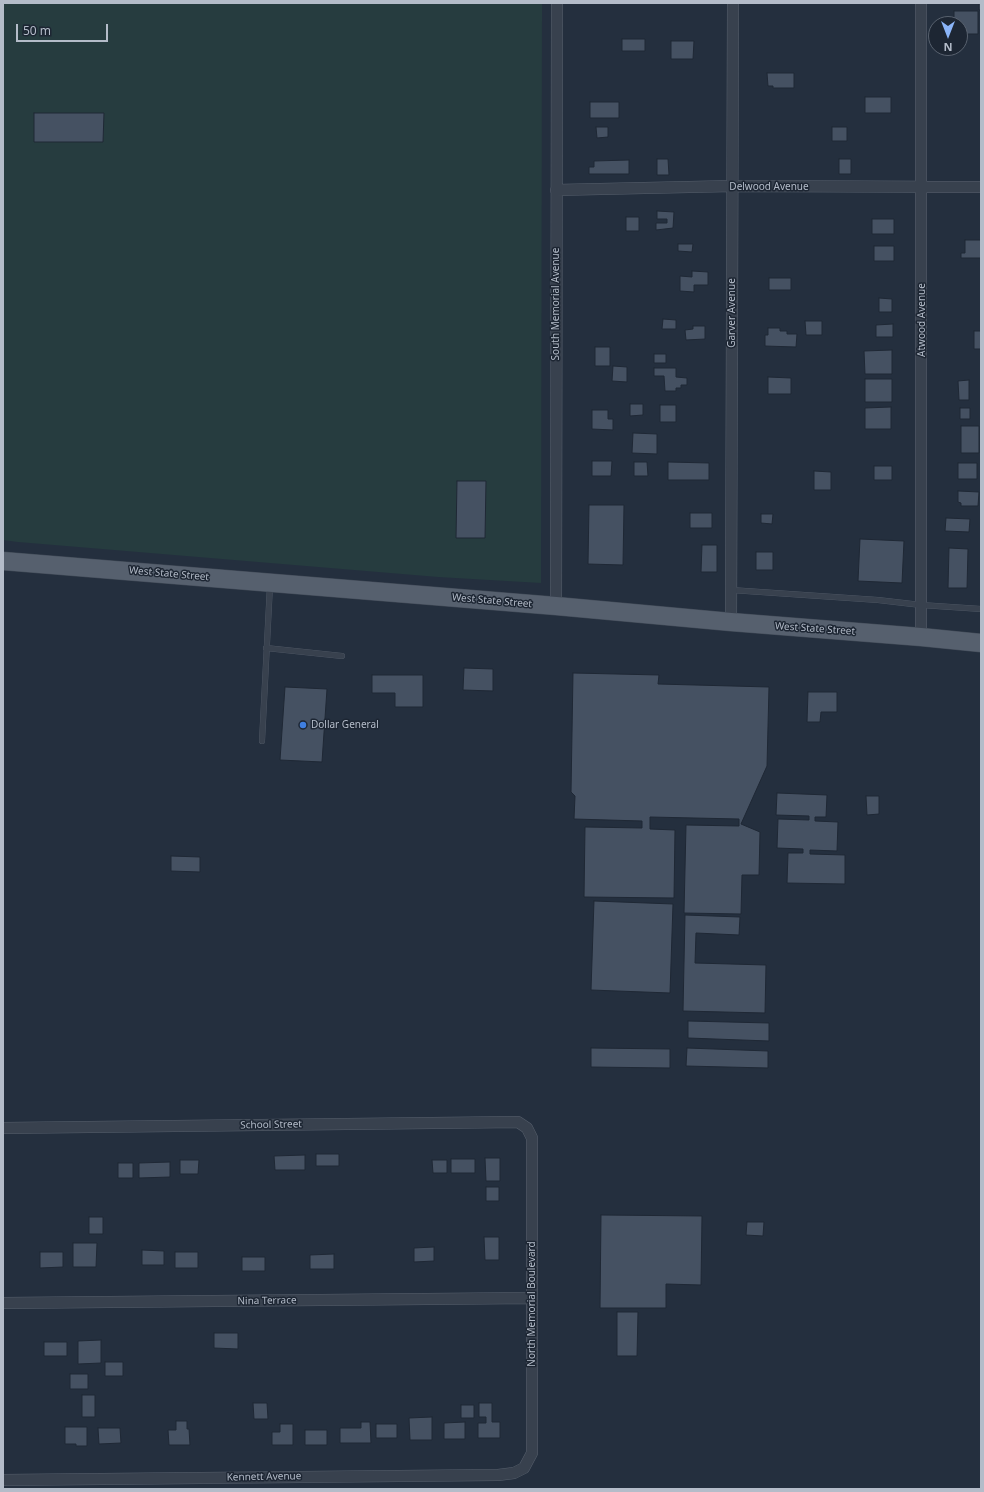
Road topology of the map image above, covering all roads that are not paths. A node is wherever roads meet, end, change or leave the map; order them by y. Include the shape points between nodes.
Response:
1 (557, 3) edge
2 (733, 3) edge
3 (921, 3) edge
4 (733, 186) junction
5 (981, 187) edge
6 (922, 188) junction
7 (556, 190) junction
8 (3, 561) edge
9 (270, 582) junction
10 (731, 590) junction
11 (921, 605) junction
12 (556, 606) junction
13 (981, 609) edge
14 (731, 622) junction
15 (921, 637) junction
16 (981, 643) edge
17 (266, 648) junction
18 (342, 656) dead end
19 (262, 741) dead end
20 (3, 1128) edge
21 (532, 1138) joint
22 (532, 1298) junction
23 (3, 1303) edge
24 (524, 1468) joint
25 (3, 1480) edge

1 - 7 street, South Memorial Avenue
2 - 4 street, Garver Avenue
3 - 6 street, Atwood Avenue
4 - 6 street, Delwood Avenue
4 - 7 street, Delwood Avenue
4 - 10 street, Garver Avenue
5 - 6 street, Delwood Avenue
6 - 11 street, Atwood Avenue
7 - 12 street, South Memorial Avenue
8 - 9 main road, West State Street
9 - 12 main road, West State Street
9 - 17 lane
10 - 11 lane
10 - 14 street, Garver Avenue
11 - 13 lane
11 - 15 street, Atwood Avenue
12 - 14 main road, West State Street
14 - 15 main road, West State Street
15 - 16 main road, West State Street
17 - 18 lane
17 - 19 lane
20 - 21 street, School Street via 518,1122 527,1128
21 - 22 street, North Memorial Boulevard
22 - 23 street, Nina Terrace
22 - 24 street, North Memorial Boulevard via 532,1453
24 - 25 street, Kennett Avenue via 514,1473 498,1474

